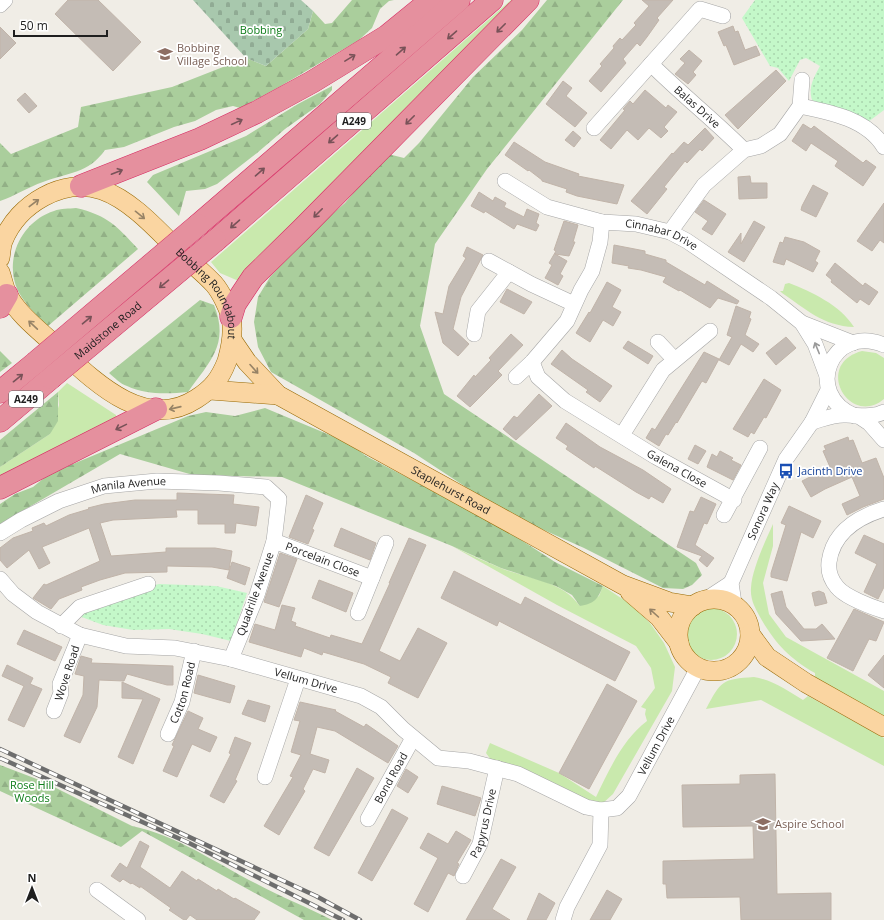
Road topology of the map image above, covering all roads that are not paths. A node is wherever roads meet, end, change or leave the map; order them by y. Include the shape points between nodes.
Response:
1 (5, 0) edge
2 (430, 0) edge
3 (459, 0) edge
4 (492, 0) edge
5 (528, 0) edge
6 (698, 4) edge
7 (0, 5) edge
8 (723, 16) dead end
9 (651, 64) junction
10 (802, 80) dead end
11 (800, 106) junction
12 (594, 128) dead end
13 (882, 140) edge
14 (744, 150) junction
15 (505, 181) dead end
16 (80, 186) junction
17 (19, 216) junction
18 (602, 222) junction
19 (0, 223) edge
20 (670, 232) junction
21 (0, 258) edge
22 (489, 261) dead end
23 (0, 272) edge
24 (508, 272) junction
25 (4, 301) edge
26 (574, 304) junction
27 (231, 317) junction
28 (802, 323) junction
29 (710, 331) dead end
30 (474, 334) dead end
31 (232, 340) junction
32 (658, 342) dead end
33 (852, 343) junction
34 (884, 344) edge
35 (674, 359) junction
36 (532, 362) junction
37 (516, 377) dead end
38 (828, 383) junction
39 (210, 390) junction
40 (0, 392) edge
41 (278, 395) junction
42 (156, 410) junction
43 (884, 412) edge
44 (857, 416) junction
45 (0, 421) edge
46 (812, 422) junction
47 (622, 435) junction
48 (884, 440) edge
49 (760, 448) dead end
50 (266, 487) joint
51 (0, 488) edge
52 (734, 500) junction
53 (884, 509) edge
54 (724, 515) dead end
55 (0, 533) edge
56 (274, 541) junction
57 (386, 543) dead end
58 (372, 578) junction
59 (1, 581) edge
60 (731, 583) junction
61 (148, 584) dead end
62 (623, 585) junction
63 (699, 603) junction
64 (740, 610) junction
65 (884, 611) edge
66 (358, 613) dead end
67 (61, 626) junction
68 (750, 634) junction
69 (80, 635) junction
70 (678, 643) junction
71 (194, 651) junction
72 (231, 659) junction
73 (735, 664) junction
74 (699, 666) junction
75 (298, 679) junction
76 (806, 683) junction
77 (54, 711) dead end
78 (884, 727) edge
79 (168, 734) dead end
80 (413, 738) junction
81 (497, 768) junction
82 (265, 777) dead end
83 (601, 810) junction
84 (368, 819) dead end
85 (463, 876) dead end
86 (97, 890) dead end
87 (138, 920) edge
88 (563, 920) edge

1 - 7 street
16 -> 2 highway via 200,139 257,112 387,36
40 -> 3 highway, Maidstone Road / A249, bridge
4 -> 45 highway, Maidstone Road / A249, bridge via 215,241
5 -> 27 highway via 253,277 235,304
6 - 8 street
6 - 9 street
9 - 12 street
9 - 14 street, Balas Drive
10 - 11 street
11 - 13 street via 851,120
11 - 14 street via 780,134 761,146
14 - 20 street via 704,185
15 - 18 street, Cinnabar Drive via 547,207
17 -> 16 main road, Bobbing Roundabout via 47,194
16 -> 27 main road, Bobbing Roundabout via 103,191 126,203 149,222 214,285
17 - 19 street
17 - 21 main road, Bobbing Roundabout via 3,242
18 - 20 street, Cinnabar Drive via 636,224
18 - 26 street via 600,242 592,271
20 - 28 street, Cinnabar Drive via 688,241 771,298
22 - 24 street
23 - 25 main road, Bobbing Roundabout
24 - 26 street
24 - 30 street via 478,311
42 -> 25 main road, Bobbing Roundabout via 128,403 110,392 83,371 15,307
26 - 36 street via 564,325
27 - 31 main road, Bobbing Roundabout
28 - 33 street, Cinnabar Drive
38 -> 28 street, Cinnabar Drive via 815,344
29 - 35 street
31 - 39 main road, Bobbing Roundabout via 219,379
31 -> 41 main road, Staplehurst Road via 247,362
32 - 35 street
33 - 34 street via 872,341
33 - 38 street, Sonora Way via 834,357
35 - 47 street via 663,370
36 - 37 street
36 - 47 street, Galena Close via 538,377 566,401
38 - 44 street via 839,407
38 - 46 street, Sonora Way
39 - 41 main road, Staplehurst Road
39 -> 42 main road, Bobbing Roundabout via 187,405 172,410
41 - 62 main road, Staplehurst Road
42 -> 51 highway
43 - 44 street via 875,416
44 - 46 street via 846,414
44 - 48 street via 869,423
46 - 60 street, Sonora Way via 786,459
47 - 52 street, Galena Close
49 - 52 street
50 - 55 street, Manila Avenue via 157,481 104,486 59,501
50 - 56 street, Quadrille Avenue via 279,499
52 - 54 street
53 - 65 street via 868,514 842,533 830,556 829,568 831,578 838,588
56 - 58 street, Porcelain Close
56 - 72 street, Quadrille Avenue via 257,595
57 - 58 street, Porcelain Close
58 - 66 street, Porcelain Close
59 - 67 street, Vellum Drive via 13,594 37,612
60 - 63 street
60 - 64 street via 734,603
61 - 67 street via 80,607
62 - 63 main road, Staplehurst Road via 669,602
70 -> 62 main road, Staplehurst Road via 659,617
63 - 64 main road via 720,600
63 - 70 main road via 685,613 680,622
64 - 68 main road via 747,621
67 - 69 street, Vellum Drive
68 - 73 main road via 748,645
68 - 76 main road via 767,657
69 - 71 street, Vellum Drive via 126,646
69 - 77 street, Wove Road via 60,684
70 - 74 main road via 683,654
71 - 72 street, Vellum Drive
71 - 79 street, Cotton Road via 182,702
72 - 75 street, Vellum Drive
73 - 74 main road via 712,671
73 - 76 main road via 756,662
74 - 83 street, Vellum Drive via 629,796 619,806
75 - 80 street, Vellum Drive via 361,696 381,707
75 - 82 street
76 - 78 main road
80 - 81 street, Vellum Drive via 438,758 469,761
80 - 84 street, Bond Road
81 - 83 street, Vellum Drive via 522,775 586,807
81 - 85 street, Papyrus Drive via 480,844
83 - 88 street via 600,845 567,907
86 - 87 street

